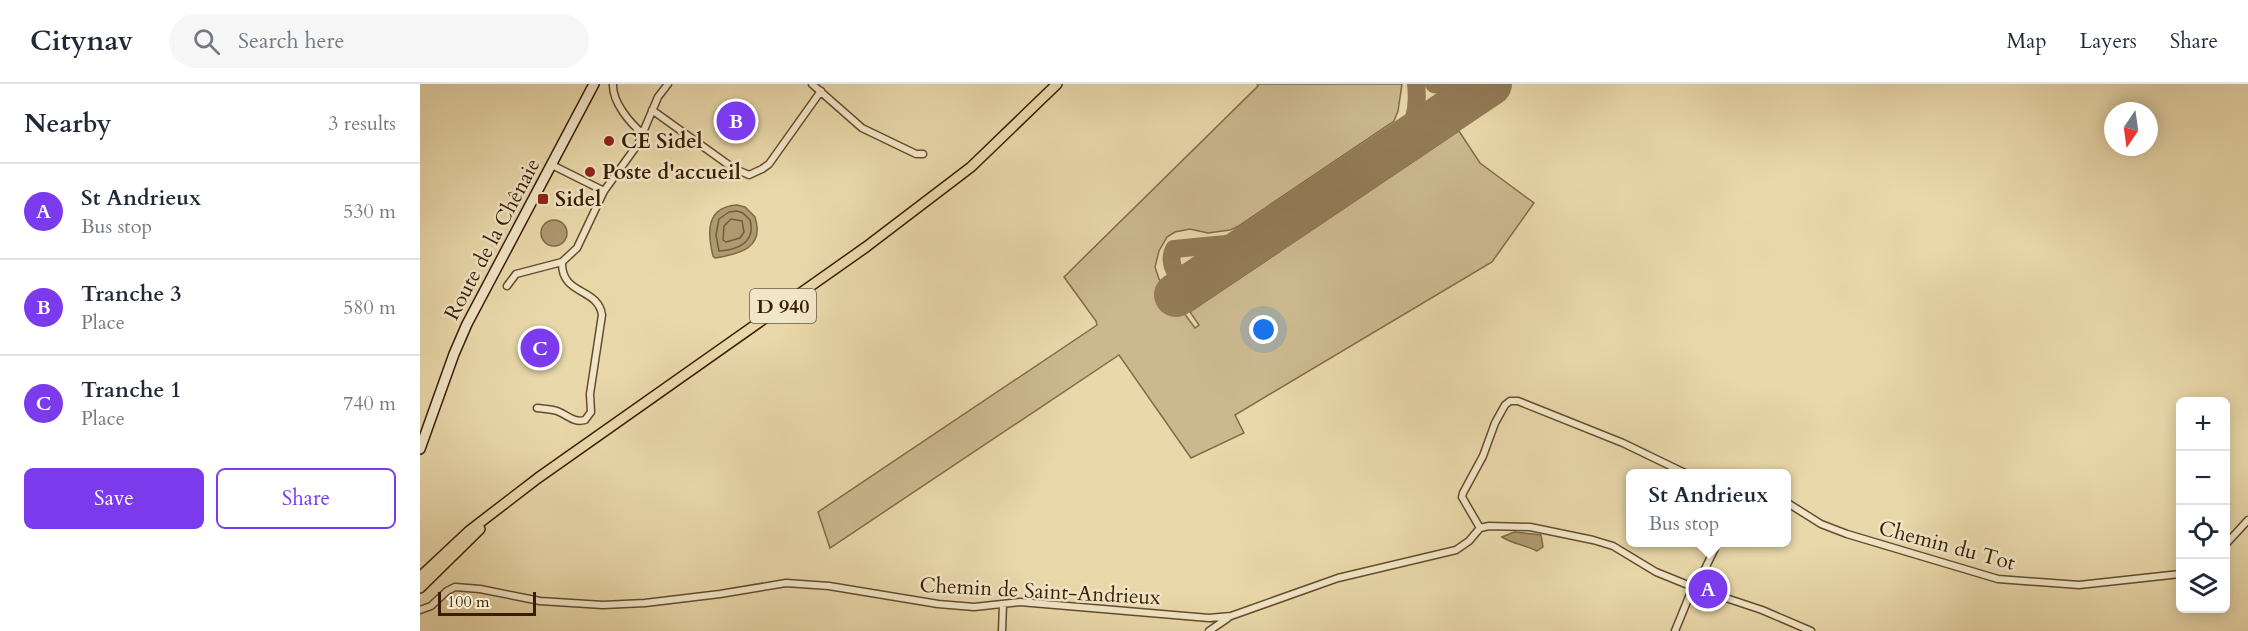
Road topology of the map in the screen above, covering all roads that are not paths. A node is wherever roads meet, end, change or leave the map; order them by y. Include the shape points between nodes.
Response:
1 (594, 84) edge
2 (613, 84) edge
3 (668, 84) edge
4 (812, 84) edge
5 (1057, 84) edge
6 (821, 91) junction
7 (652, 110) junction
8 (643, 134) junction
9 (923, 154) dead end
10 (552, 165) junction
11 (604, 191) junction
12 (562, 262) junction
13 (507, 286) dead end
14 (537, 408) dead end
15 (420, 449) edge
16 (1677, 469) edge
17 (1791, 505) edge
18 (496, 512) junction
19 (2248, 520) edge
20 (1480, 528) junction
21 (2230, 540) edge
22 (1716, 547) edge
23 (2176, 575) edge
24 (420, 577) edge
25 (1693, 587) junction
26 (420, 588) edge
27 (1003, 604) junction
28 (420, 610) edge
29 (1231, 616) junction
30 (1002, 631) edge
31 (1209, 631) edge
32 (1674, 631) edge
33 (1810, 631) edge

1 - 10 street, Route de la Chênaie
2 - 8 street via 616,102
3 - 7 street
4 - 6 street
5 - 18 main road, D 940 via 971,167 866,248 538,478
6 - 7 street via 769,164 749,175 733,168
6 - 9 street via 862,128
7 - 8 street
8 - 11 street
10 - 11 street
10 - 15 street, Route de la Chênaie via 467,324
11 - 12 street via 577,248
12 - 13 street via 516,274
12 - 14 street via 568,282 601,309 591,412 585,420 574,421 558,411
16 - 20 street via 1623,443 1510,401 1495,423 1462,497
17 - 23 street, Chemin du Tot via 1821,524 1847,534 1998,579 2079,585
18 - 24 main road, D 940 via 469,531
18 - 26 main road, D 940
19 - 21 street
20 - 25 street via 1530,527 1593,540 1613,546 1656,572
20 - 29 street, Chemin de Saint-Andrieux via 1456,550 1338,578
22 - 25 street
25 - 32 street
25 - 33 street
27 - 28 street, Chemin de Saint-Andrieux via 938,604 786,583 720,594 603,605 540,601 455,587
27 - 29 street, Chemin de Saint-Andrieux via 1020,602 1209,618
27 - 30 street
29 - 31 street

